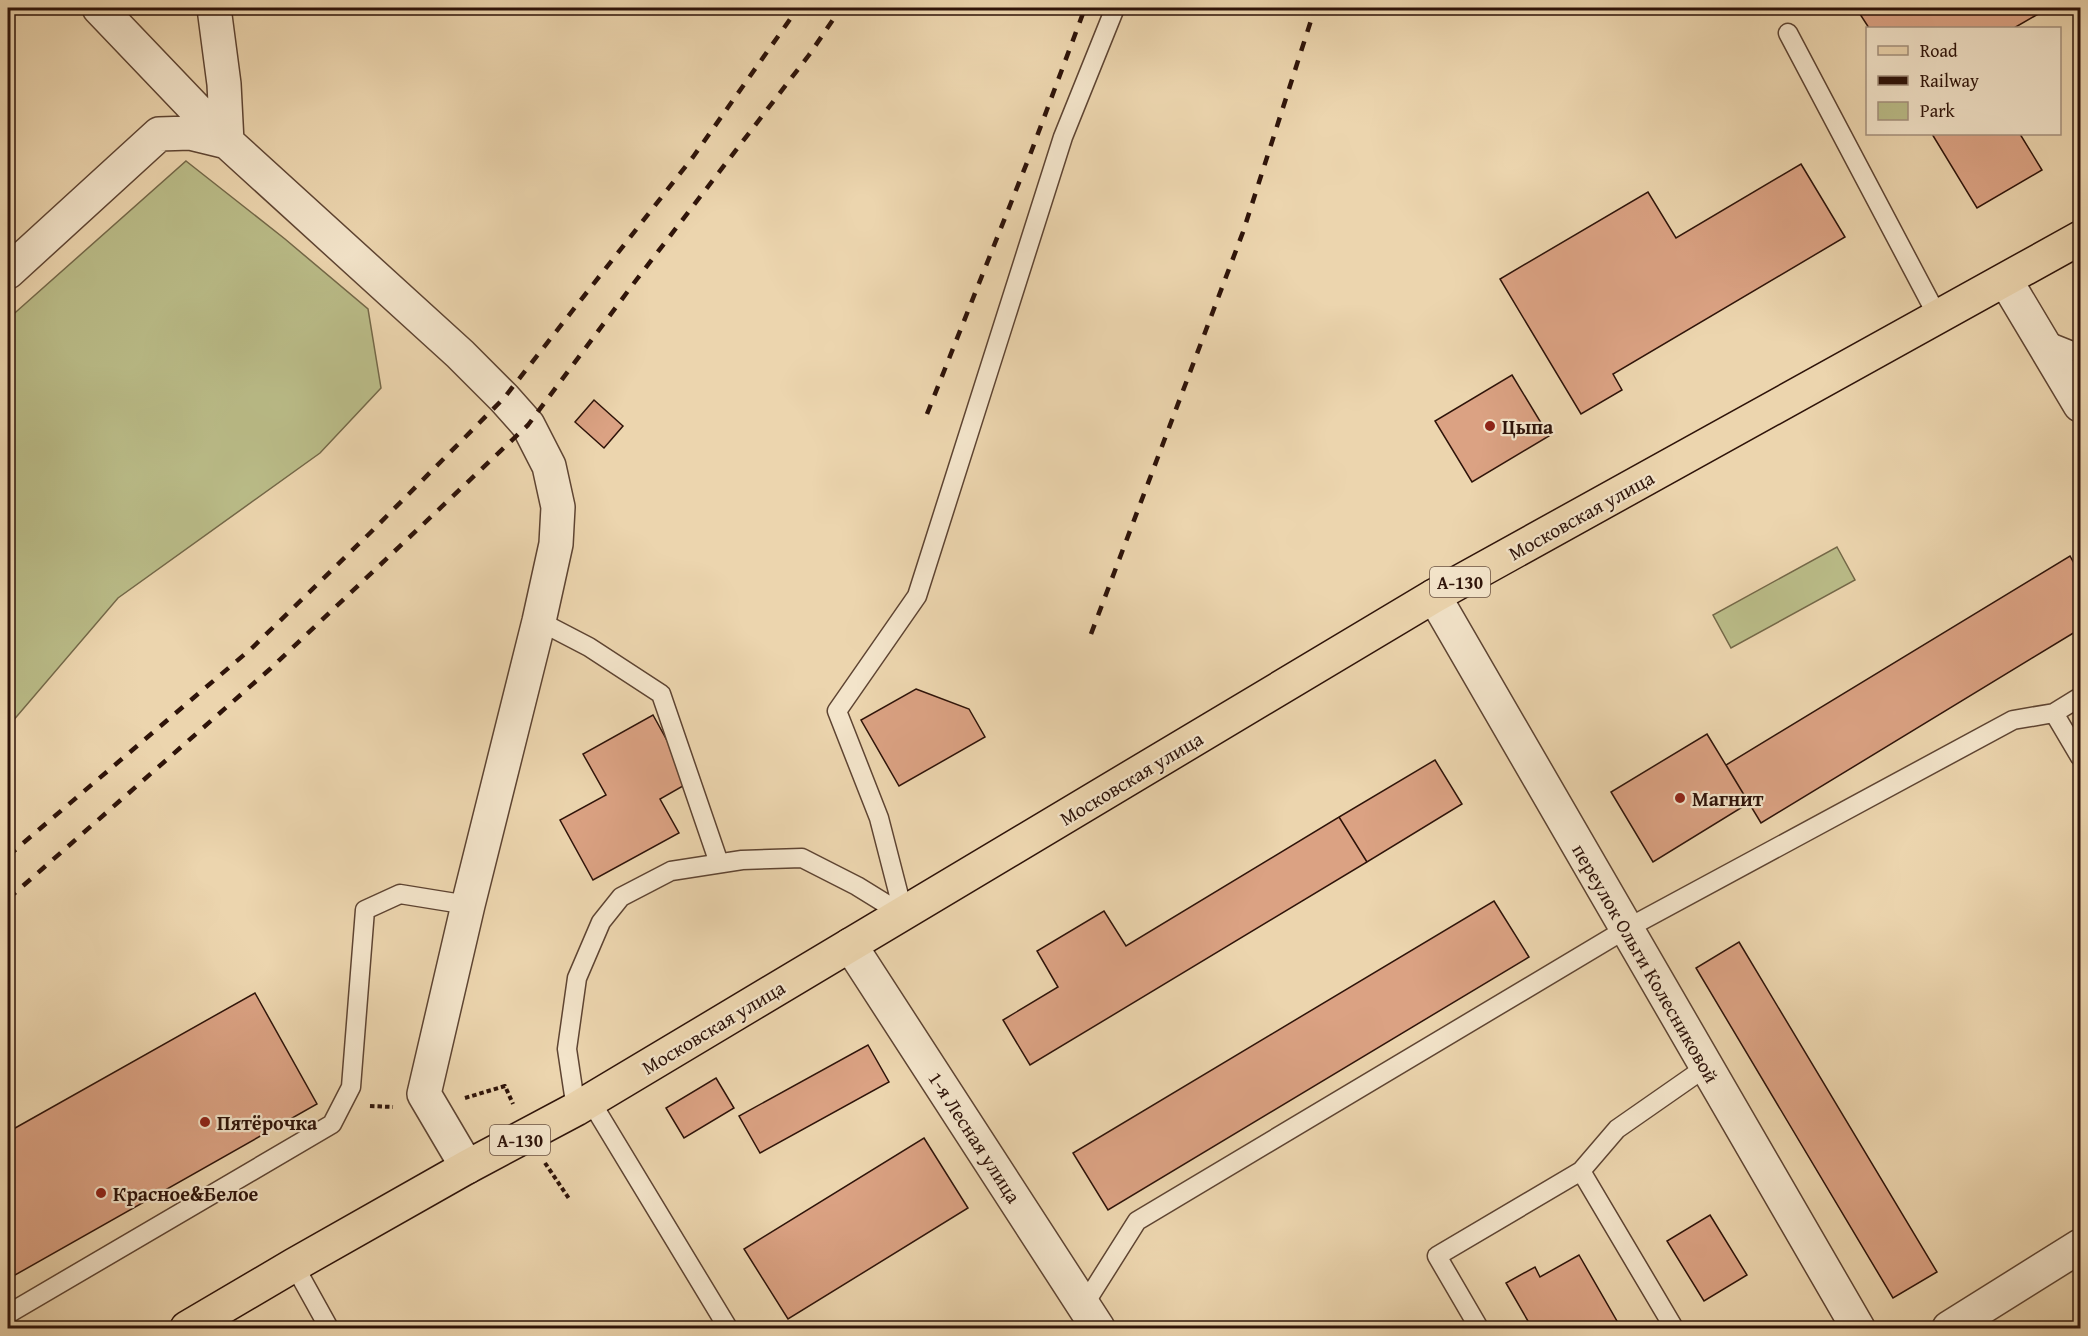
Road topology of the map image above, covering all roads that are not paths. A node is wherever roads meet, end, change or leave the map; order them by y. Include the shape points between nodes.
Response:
1 (99, 8) edge
2 (214, 8) edge
3 (1115, 8) edge
4 (1788, 33) dead end
5 (227, 142) junction
6 (2080, 238) edge
7 (8, 273) edge
8 (2006, 281) junction
9 (1938, 316) junction
10 (2040, 338) junction
11 (2080, 354) edge
12 (2080, 405) edge
13 (1434, 596) junction
14 (539, 621) junction
15 (2080, 697) edge
16 (2054, 713) junction
17 (2080, 757) edge
18 (719, 863) junction
19 (468, 905) junction
20 (903, 915) junction
21 (1626, 929) junction
22 (850, 945) junction
23 (1706, 1067) junction
24 (583, 1105) junction
25 (467, 1167) junction
26 (1581, 1171) junction
27 (2080, 1246) edge
28 (294, 1265) junction
29 (8, 1314) edge
30 (1091, 1317) edge
31 (187, 1329) edge
32 (329, 1329) edge
33 (728, 1329) edge
34 (1479, 1329) edge
35 (1674, 1329) edge
36 (1858, 1329) edge
37 (1949, 1329) edge

1 - 5 street
2 - 5 street
3 - 20 lane via 1063,137 917,596 837,711 879,818
4 - 9 lane
5 - 7 street via 190,134 159,134
5 - 14 street via 459,354 528,425 549,466 558,507 556,544
6 - 8 main road, Московская улица / А-130
8 - 9 main road, Московская улица / А-130
8 - 10 street
9 - 13 main road, Московская улица / А-130
10 - 11 lane
10 - 12 street
13 - 20 main road, Московская улица / А-130
13 - 21 street, переулок Ольги Колесниковой
14 - 18 lane via 589,647 662,694
14 - 19 street
15 - 16 lane
16 - 17 lane
16 - 21 lane via 2013,720
18 - 20 lane via 802,858
18 - 24 lane via 671,871 621,897 601,922 577,978 567,1049
19 - 25 street via 424,1094
19 - 29 lane via 400,894 365,909 351,1088 332,1124
20 - 22 main road, Московская улица / А-130
21 - 23 street, переулок Ольги Колесниковой
21 - 30 lane via 1137,1221
22 - 24 main road, Московская улица / А-130
22 - 30 street, 1-я Лесная улица
23 - 26 lane via 1617,1129
23 - 36 street, переулок Ольги Колесниковой
24 - 25 main road, Московская улица / А-130
24 - 33 lane
25 - 28 main road, Московская улица / А-130
26 - 34 lane via 1437,1256
26 - 35 lane
27 - 37 street
28 - 31 main road, Московская улица / А-130
28 - 32 lane

